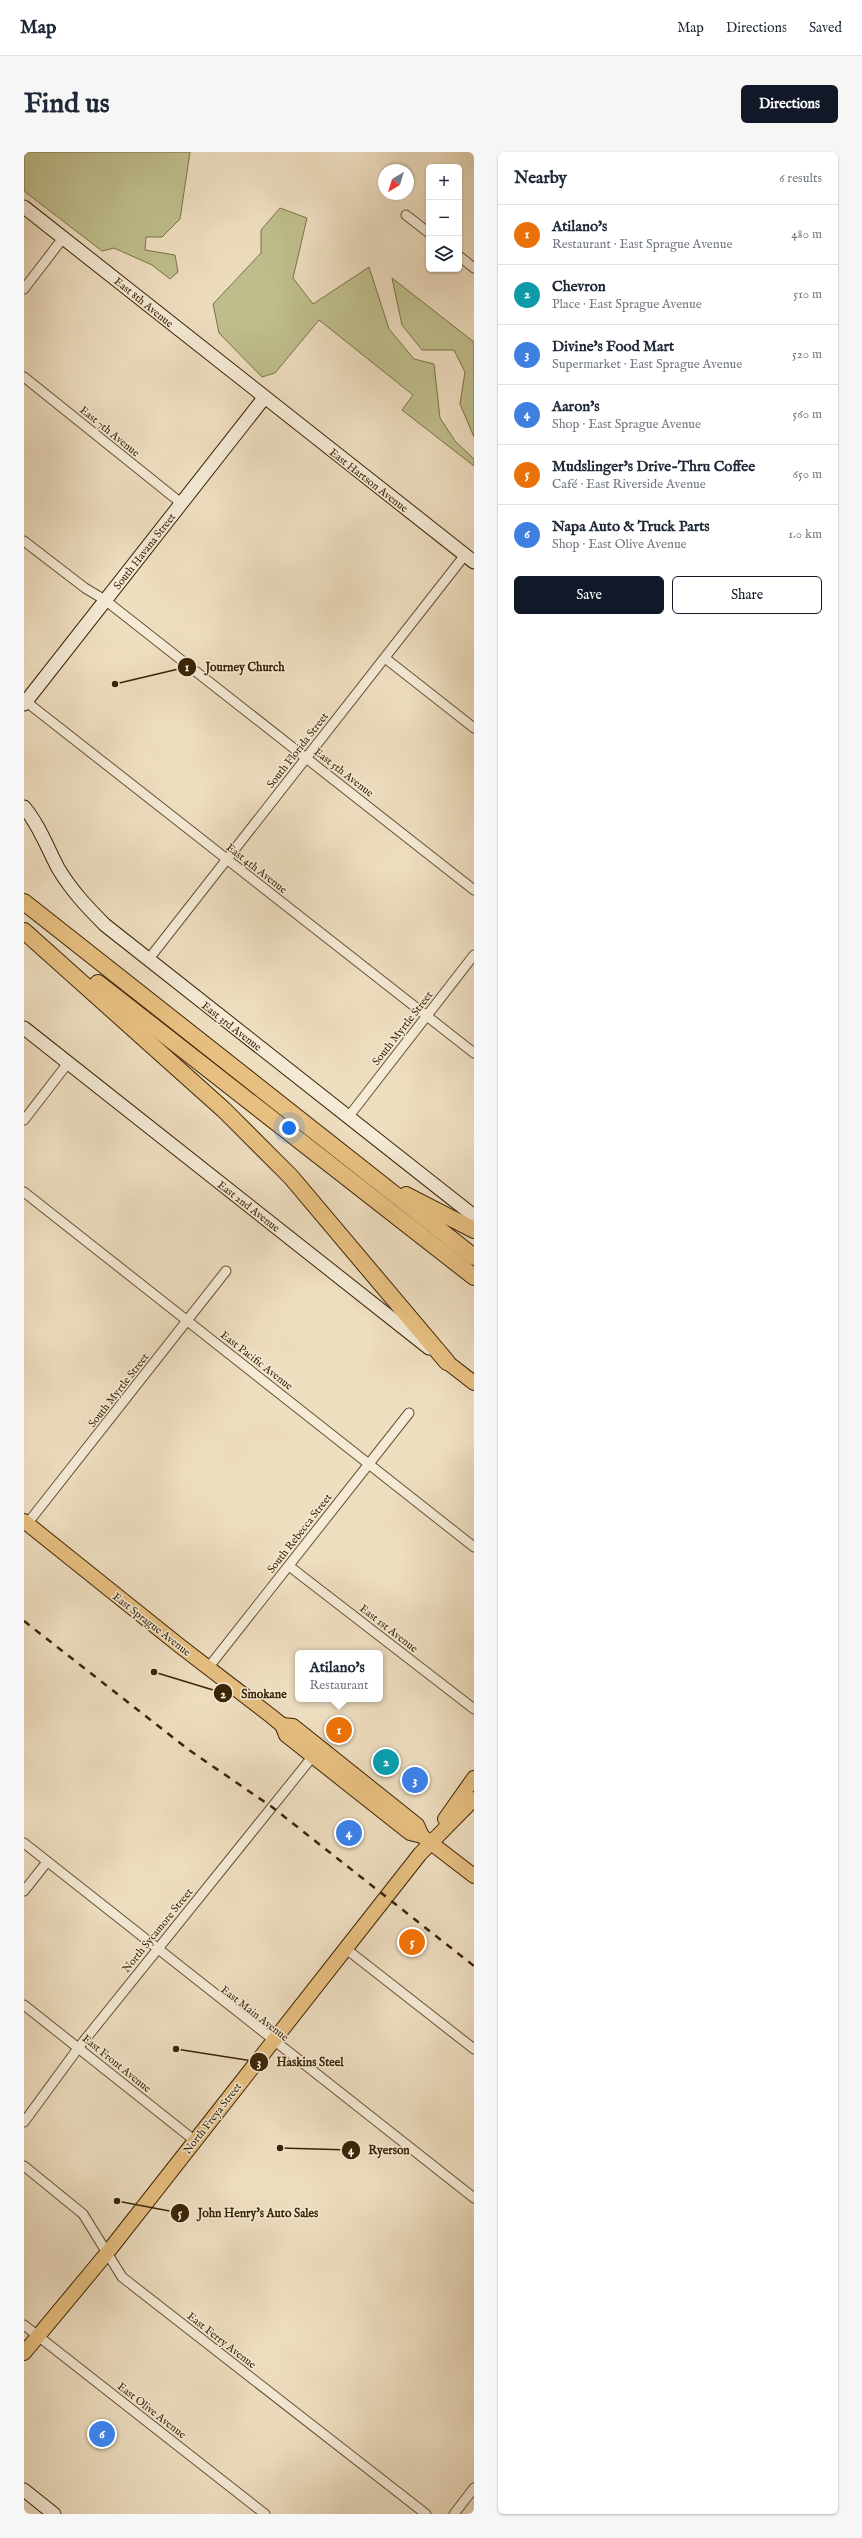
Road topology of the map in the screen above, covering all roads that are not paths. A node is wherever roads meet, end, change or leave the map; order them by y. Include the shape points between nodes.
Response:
1 (24, 207) edge
2 (406, 215) dead end
3 (426, 231) edge
4 (63, 238) junction
5 (462, 258) edge
6 (474, 268) edge
7 (24, 289) edge
8 (24, 377) edge
9 (264, 398) junction
10 (181, 503) junction
11 (24, 541) edge
12 (470, 558) edge
13 (105, 600) junction
14 (385, 658) junction
15 (25, 702) edge
16 (474, 728) edge
17 (306, 757) junction
18 (24, 806) edge
19 (226, 860) junction
20 (474, 890) edge
21 (24, 902) edge
22 (24, 925) edge
23 (24, 931) edge
24 (474, 955) edge
25 (148, 960) junction
26 (427, 1016) junction
27 (24, 1028) edge
28 (474, 1053) edge
29 (68, 1063) junction
30 (348, 1116) junction
31 (24, 1120) edge
32 (372, 1178) junction
33 (24, 1192) edge
34 (474, 1216) edge
35 (474, 1230) edge
36 (474, 1257) edge
37 (226, 1271) dead end
38 (474, 1277) edge
39 (188, 1321) junction
40 (447, 1362) junction
41 (474, 1383) edge
42 (409, 1414) dead end
43 (369, 1464) junction
44 (26, 1522) edge
45 (474, 1547) edge
46 (289, 1566) junction
47 (208, 1668) junction
48 (474, 1710) edge
49 (282, 1725) junction
50 (312, 1756) junction
51 (474, 1778) edge
52 (474, 1799) edge
53 (426, 1840) junction
54 (24, 1843) edge
55 (47, 1862) junction
56 (474, 1876) edge
57 (24, 1891) edge
58 (345, 1948) junction
59 (157, 1950) junction
60 (24, 2005) edge
61 (272, 2041) junction
62 (79, 2048) junction
63 (474, 2049) edge
64 (24, 2122) edge
65 (194, 2140) junction
66 (24, 2166) edge
67 (474, 2198) edge
68 (107, 2252) junction
69 (24, 2325) edge
70 (39, 2337) junction
71 (24, 2354) edge
72 (24, 2362) edge
73 (474, 2488) edge
74 (24, 2490) edge
75 (54, 2514) edge
76 (265, 2514) edge
77 (426, 2514) edge
78 (454, 2514) edge

1 - 4 street, East 8th Avenue
2 - 3 street
4 - 7 street
4 - 9 street, East 8th Avenue
5 - 6 street
8 - 10 street, East 7th Avenue
9 - 10 street, South Havana Street
9 - 12 street, East Hartson Avenue
10 - 13 street, South Havana Street
11 - 13 street, East 5th Avenue via 85,588
12 - 14 street, South Florida Street
13 - 15 street, South Havana Street
13 - 17 street, East 5th Avenue
14 - 16 street
14 - 17 street, South Florida Street
15 - 19 street, East 4th Avenue
17 - 19 street, South Florida Street
17 - 20 street, East 5th Avenue
18 - 25 street, East 3rd Avenue via 38,826 58,868 80,900 105,925
19 - 25 street, South Florida Street
19 - 26 street, East 4th Avenue
21 - 32 highway
22 - 38 highway
23 - 40 highway via 224,1110 292,1177
24 - 26 street, South Myrtle Street
25 - 30 street, East 3rd Avenue
26 - 28 street, East 4th Avenue
26 - 30 street, South Myrtle Street
27 - 29 street, East 2nd Avenue
29 - 31 street
29 - 40 street, East 2nd Avenue
30 - 34 street, East 3rd Avenue
32 - 35 highway
32 - 36 highway
33 - 39 street, East Pacific Avenue
37 - 39 street, South Myrtle Street
39 - 43 street, East Pacific Avenue
39 - 44 street, South Myrtle Street
40 - 41 main road, East 2nd Avenue
42 - 43 street, South Rebecca Street
43 - 45 street, East Pacific Avenue
43 - 46 street, South Rebecca Street
44 - 47 main road, East Sprague Avenue
46 - 47 street, South Rebecca Street
46 - 48 street, East 1st Avenue
47 - 49 main road, East Sprague Avenue
49 - 50 main road, East Sprague Avenue via 286,1736
49 - 53 main road, East Sprague Avenue via 294,1726 417,1825
50 - 53 main road, East Sprague Avenue via 410,1833
50 - 59 street, North Sycamore Street
51 - 53 main road
52 - 53 main road
53 - 56 main road, East Sprague Avenue
53 - 58 main road, North Freya Street
54 - 55 street, East Main Avenue
55 - 57 street
55 - 59 street, East Main Avenue
58 - 61 main road, North Freya Street
58 - 63 street
59 - 61 street, East Main Avenue
59 - 62 street, North Sycamore Street
60 - 62 street, East Front Avenue
61 - 65 main road, North Freya Street
61 - 67 street, East Main Avenue
62 - 64 street, North Sycamore Street
62 - 65 street, East Front Avenue
65 - 68 main road, North Freya Street
66 - 68 street, East Ferry Avenue via 83,2214
68 - 70 main road, North Freya Street
68 - 77 street, East Ferry Avenue via 122,2277
69 - 70 street, East Olive Avenue
70 - 71 main road, North Freya Street
70 - 72 main road, North Freya Street
70 - 76 street, East Olive Avenue
73 - 78 street
74 - 75 street

